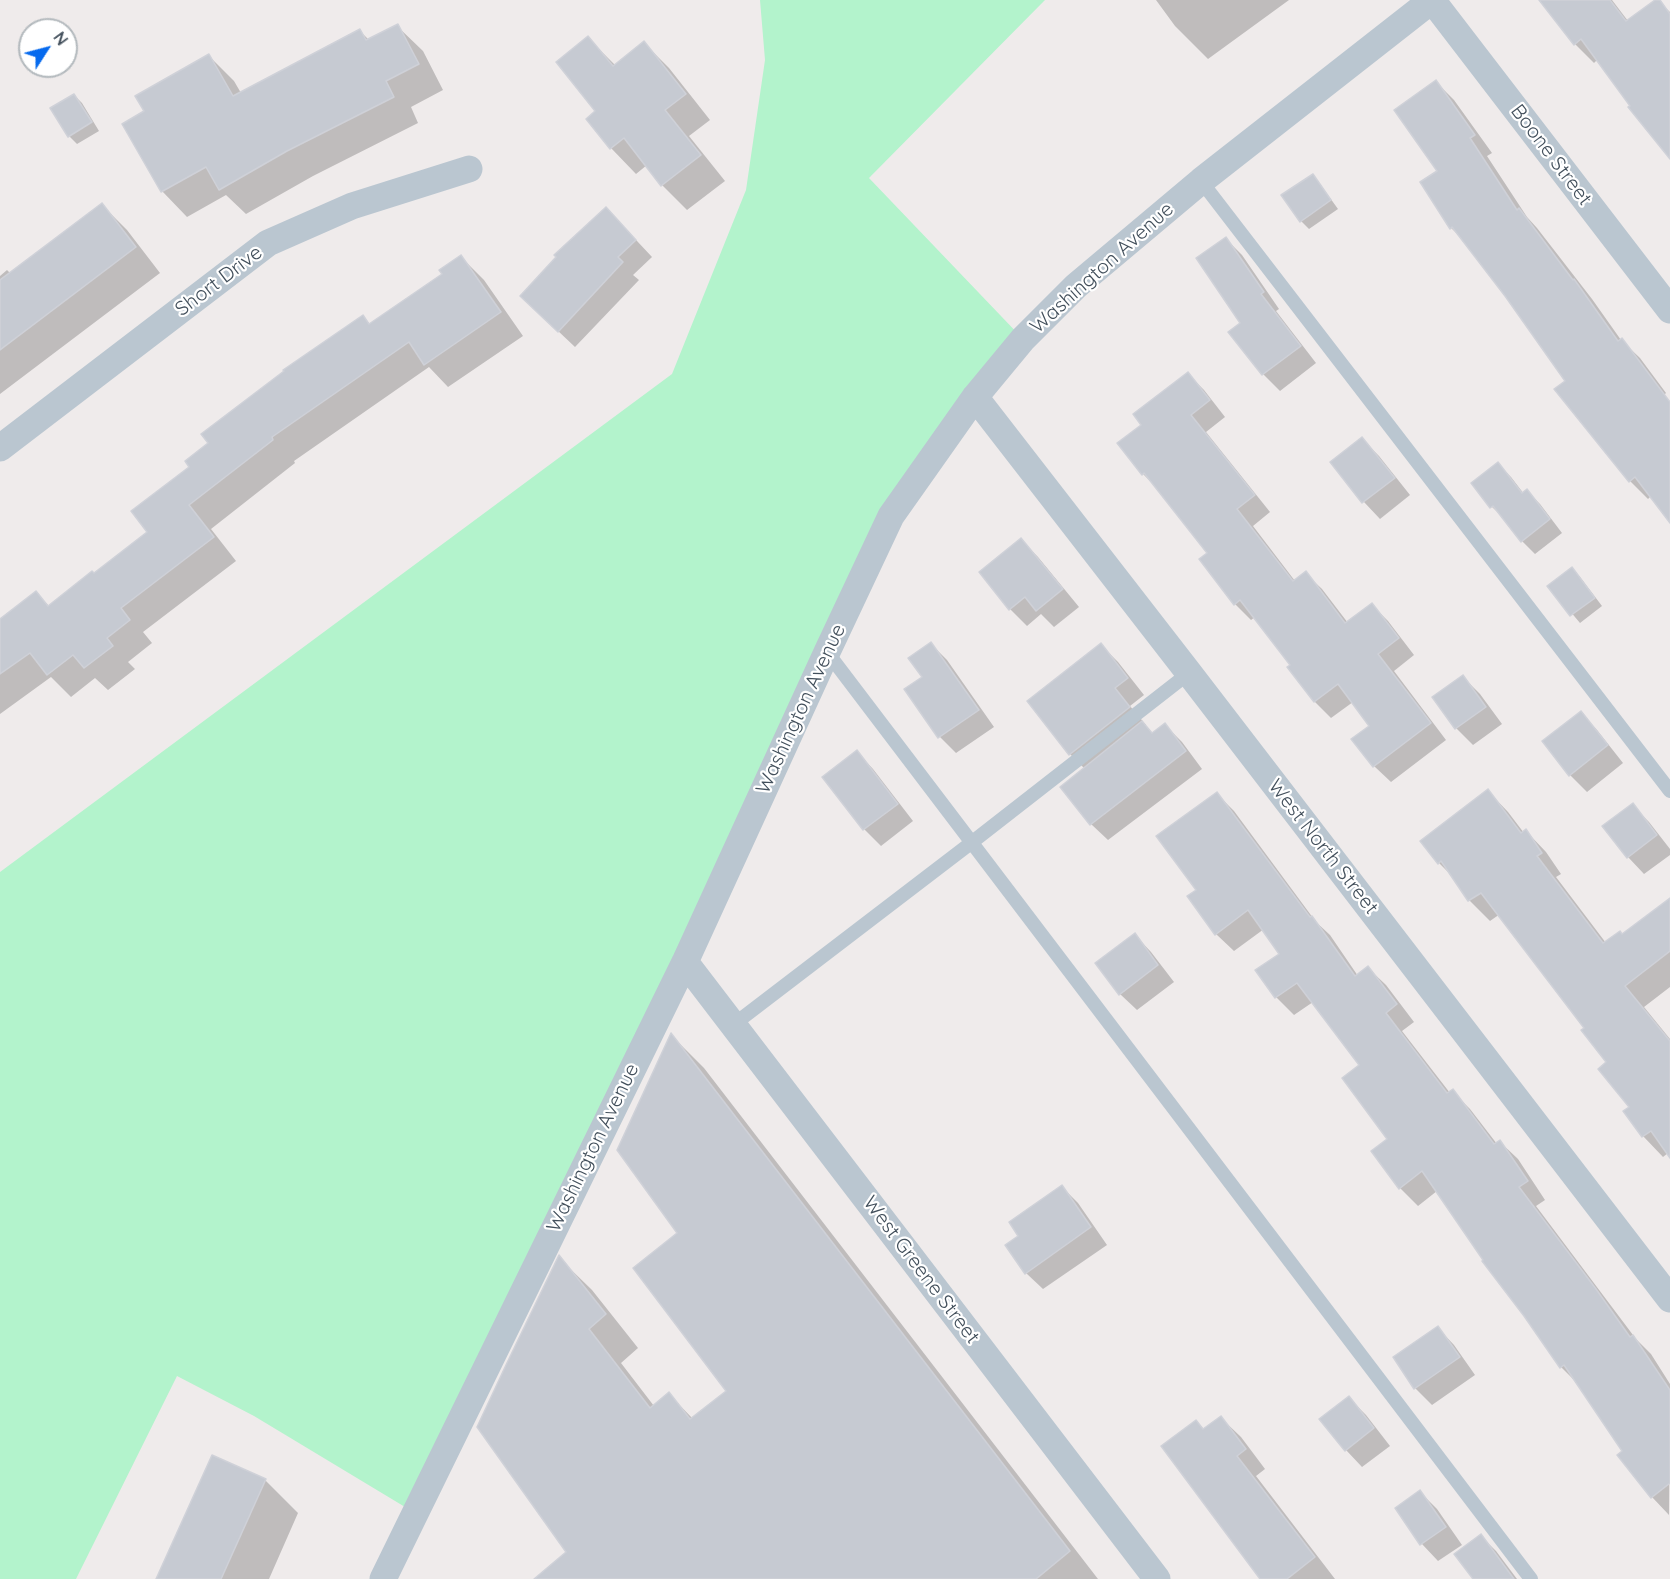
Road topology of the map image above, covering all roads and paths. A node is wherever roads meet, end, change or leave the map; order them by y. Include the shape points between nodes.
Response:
1 (1432, 0) edge
2 (469, 169) dead end
3 (1201, 181) junction
4 (1670, 310) edge
5 (975, 397) junction
6 (0, 448) edge
7 (827, 652) junction
8 (1189, 673) junction
9 (1670, 791) edge
10 (971, 843) junction
11 (685, 962) junction
12 (733, 1025) junction
13 (1670, 1299) edge
14 (383, 1579) edge
15 (1157, 1579) edge
16 (1531, 1579) edge

1 - 3 street, Washington Avenue
1 - 4 street, Boone Street
2 - 6 street, Short Drive via 352,206 268,243
3 - 5 street, Washington Avenue via 1076,286 1023,339
3 - 9 lane
5 - 7 street, Washington Avenue via 891,516
5 - 8 street, West North Street
7 - 10 lane
7 - 11 street, Washington Avenue
8 - 10 lane
8 - 13 street, West North Street
10 - 12 lane
10 - 16 lane
11 - 12 street, West Greene Street
11 - 14 street, Washington Avenue
12 - 15 street, West Greene Street

